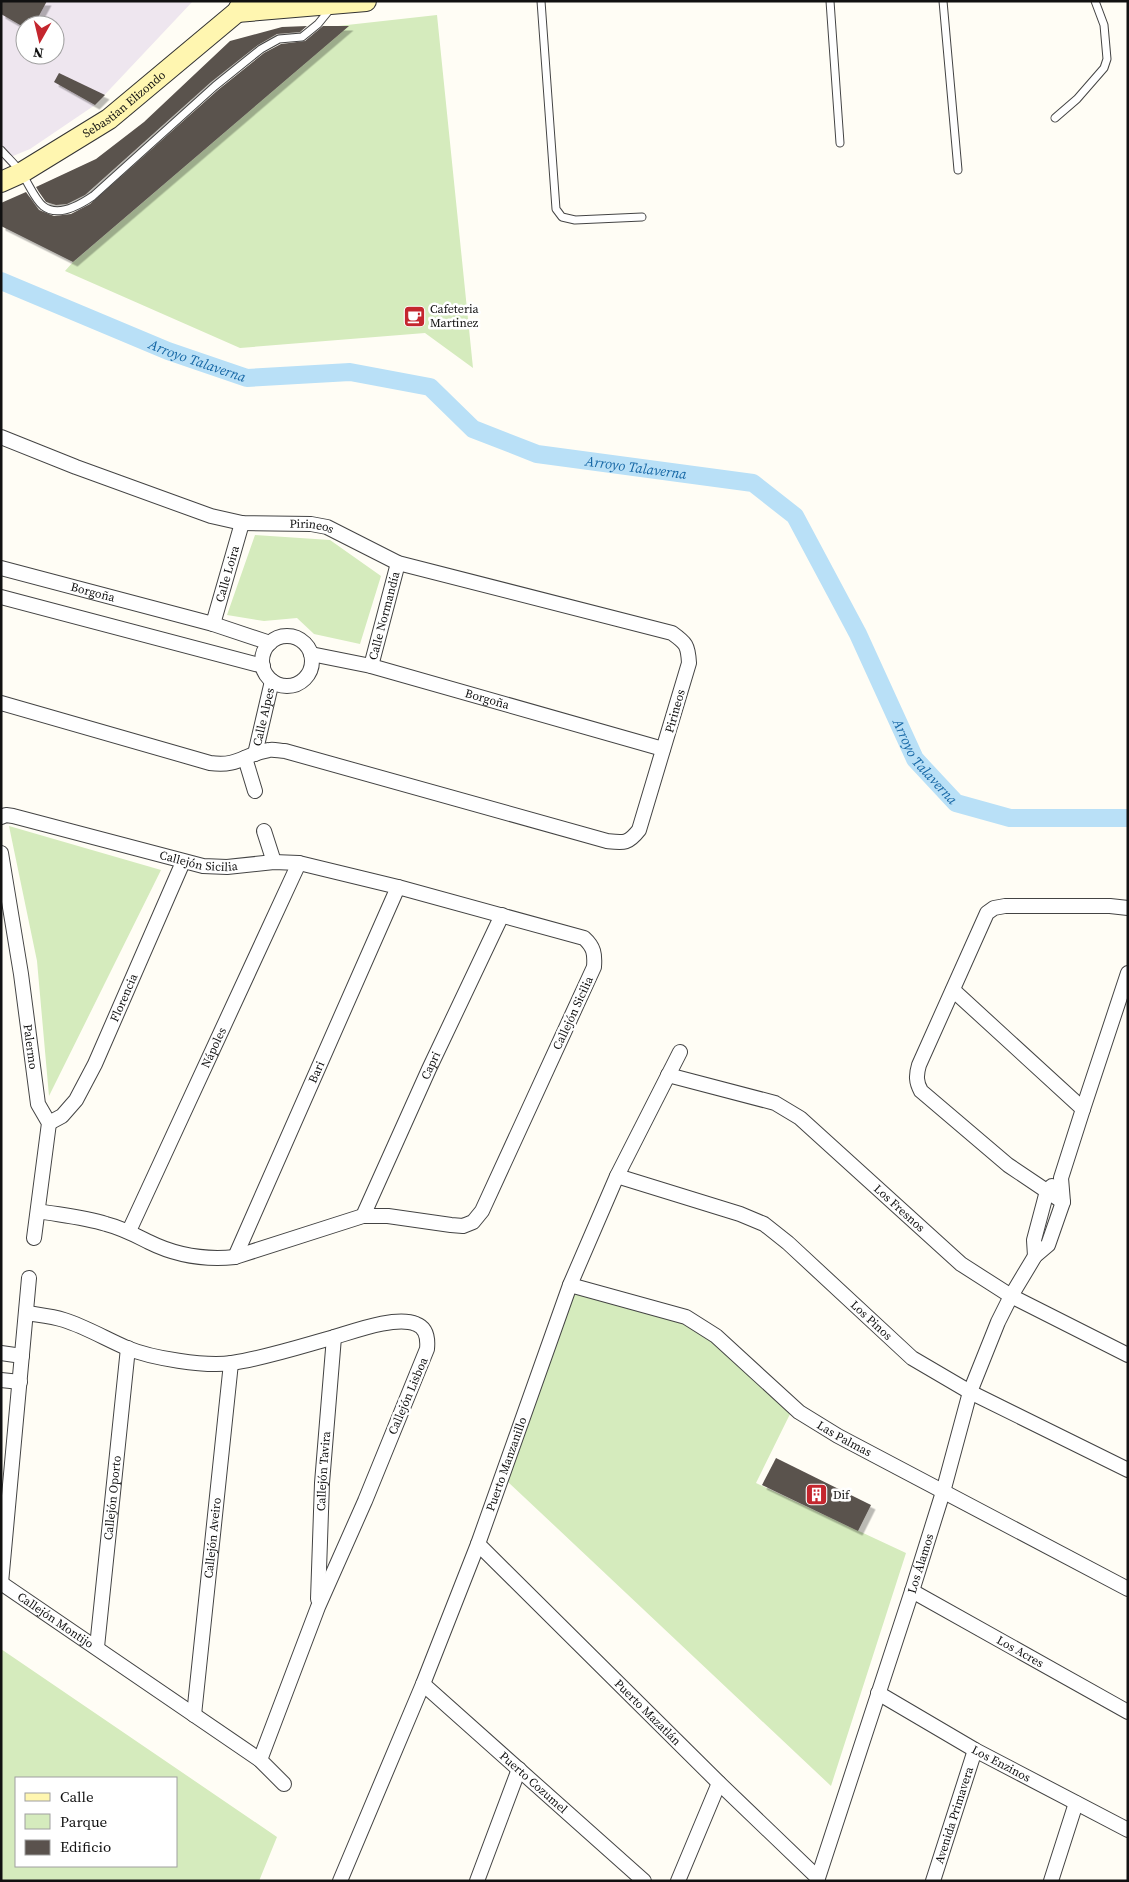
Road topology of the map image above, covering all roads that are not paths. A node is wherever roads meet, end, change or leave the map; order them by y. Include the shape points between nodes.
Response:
1 (366, 1) edge
2 (541, 1) edge
3 (830, 1) edge
4 (943, 1) edge
5 (1096, 1) edge
6 (334, 4) junction
7 (292, 5) edge
8 (240, 7) edge
9 (1054, 118) dead end
10 (840, 143) dead end
11 (1, 150) edge
12 (958, 170) dead end
13 (21, 173) junction
14 (1, 182) edge
15 (642, 217) dead end
16 (1, 436) edge
17 (242, 523) junction
18 (398, 563) junction
19 (1, 568) edge
20 (1, 597) edge
21 (213, 624) junction
22 (270, 643) junction
23 (311, 654) junction
24 (262, 666) junction
25 (371, 666) junction
26 (272, 681) junction
27 (1, 703) edge
28 (664, 749) junction
29 (250, 756) junction
30 (255, 791) dead end
31 (1, 817) edge
32 (264, 831) dead end
33 (2, 857) edge
34 (183, 862) junction
35 (274, 862) junction
36 (299, 863) junction
37 (3, 882) edge
38 (398, 887) junction
39 (1128, 908) edge
40 (502, 915) junction
41 (1128, 973) edge
42 (953, 990) junction
43 (680, 1052) dead end
44 (668, 1075) junction
45 (1082, 1109) junction
46 (49, 1123) junction
47 (617, 1176) junction
48 (1061, 1178) junction
49 (1046, 1191) junction
50 (1063, 1202) junction
51 (38, 1211) junction
52 (363, 1216) junction
53 (129, 1231) junction
54 (34, 1238) dead end
55 (1035, 1256) junction
56 (235, 1257) junction
57 (29, 1278) dead end
58 (570, 1285) junction
59 (1012, 1296) junction
60 (27, 1313) junction
61 (334, 1337) junction
62 (128, 1348) junction
63 (1, 1353) edge
64 (1128, 1355) edge
65 (22, 1356) junction
66 (231, 1363) junction
67 (1, 1380) edge
68 (20, 1382) junction
69 (970, 1392) junction
70 (1128, 1470) edge
71 (943, 1492) junction
72 (478, 1544) junction
73 (1128, 1589) edge
74 (912, 1591) junction
75 (318, 1607) junction
76 (97, 1647) junction
77 (423, 1684) junction
78 (878, 1694) junction
79 (1128, 1712) edge
80 (194, 1715) junction
81 (975, 1750) junction
82 (260, 1760) junction
83 (519, 1769) junction
84 (718, 1783) junction
85 (284, 1784) dead end
86 (1076, 1803) junction
87 (1128, 1830) edge
88 (818, 1879) edge
89 (340, 1881) edge
90 (478, 1881) edge
91 (644, 1881) edge
92 (678, 1881) edge
93 (933, 1881) edge
94 (1051, 1881) edge

1 - 6 street
2 - 15 lane via 556,209 562,217 574,220
3 - 10 lane
4 - 12 lane
5 - 9 lane via 1104,25 1107,59 1104,68 1077,99
6 - 7 street
6 - 13 lane via 306,35 278,39 261,48 82,204 49,210 42,206
7 - 8 street
8 - 13 street, Sebastian Elizondo via 109,119
11 - 13 lane
13 - 14 street, Sebastian Elizondo
16 - 17 street, Pirineos via 157,498
17 - 18 street, Pirineos via 327,527
17 - 21 street, Calle Loira
18 - 25 street, Calle Normandía
18 - 28 street, Pirineos via 672,633 684,641 689,662
19 - 21 street, Borgoña
20 - 24 street
21 - 22 street, Borgoña
22 - 23 street via 285,636 294,637 308,647
22 - 24 street via 262,658
23 - 25 street, Borgoña
23 - 26 street via 311,669 302,681 287,686
24 - 26 street
25 - 28 street, Borgoña
26 - 29 street, Calle Alpes
27 - 29 street, Pirineos via 210,763 236,763
28 - 29 street, Pirineos via 639,830 631,840 623,843 598,839 285,751 270,750
29 - 30 street, Calle Alpes
31 - 34 street, Callejón Sicilia via 12,816
32 - 35 street
33 - 37 street, Palermo
34 - 35 street, Callejón Sicilia via 227,867
34 - 46 street, Florencia via 95,1064 76,1100 62,1116
35 - 36 street, Callejón Sicilia
36 - 38 street, Callejón Sicilia
36 - 53 street, Nápoles
37 - 46 street, Palermo via 21,974 38,1104
38 - 40 street, Callejón Sicilia
38 - 56 street, Bari
39 - 42 street via 994,908 987,912
40 - 52 street, Capri
40 - 52 street, Callejón Sicilia via 584,938 592,945 595,955 594,967 482,1211 473,1222 463,1226
41 - 45 street
42 - 45 street
42 - 49 street via 919,1065 917,1084 1008,1165
43 - 44 street, Puerto Manzanillo
44 - 47 street, Puerto Manzanillo
44 - 59 street, Los Fresnos via 775,1103 800,1118 961,1264
45 - 48 street
46 - 51 street
47 - 58 street, Puerto Manzanillo
47 - 69 street, Los Pinos via 764,1224 912,1358
48 - 49 street
48 - 50 street
49 - 50 street
49 - 55 street via 1034,1240
50 - 55 street, Los Álamos via 1048,1245
51 - 53 street, Callejón Sicilia via 105,1223
51 - 54 street
52 - 56 street, Callejón Sicilia
53 - 56 street, Callejón Sicilia via 150,1243 186,1256
55 - 59 street, Los Álamos
57 - 60 street, Callejón Montijo
58 - 71 street, Las Palmas via 686,1317 716,1336 799,1412
58 - 72 street, Puerto Manzanillo
59 - 64 street, Los Fresnos
59 - 69 street, Los Álamos
60 - 62 street, Callejón Lisboa via 62,1319
60 - 65 street, Callejón Montijo
61 - 66 street, Callejón Lisboa
61 - 75 street, Callejón Tavira via 322,1483
61 - 75 street, Callejón Lisboa via 381,1323 404,1321 417,1324 425,1331 428,1340 424,1358
62 - 66 street, Callejón Lisboa via 169,1359
62 - 76 street, Callejón Oporto
63 - 65 street
65 - 68 street, Callejón Montijo
66 - 80 street, Callejón Aveiro
67 - 68 street
68 - 76 street, Callejón Montijo via 1,1583
69 - 70 street, Los Pinos
69 - 71 street, Los Álamos
71 - 73 street, Las Palmas
71 - 74 street, Los Álamos
72 - 77 street, Puerto Manzanillo
72 - 84 street, Puerto Mazatlán
74 - 78 street, Los Álamos
74 - 79 street, Los Acres
75 - 82 street, Callejón Lisboa
76 - 80 street, Callejón Montijo
77 - 83 street, Puerto Cozumel
77 - 89 street, Puerto Manzanillo
78 - 81 street, Los Enzinos
78 - 88 street, Los Álamos
80 - 82 street, Callejón Montijo
81 - 86 street, Los Enzinos
81 - 93 street, Avenida Primavera
82 - 85 street, Callejón Montijo
83 - 90 street
83 - 91 street, Puerto Cozumel
84 - 88 street, Puerto Mazatlán
84 - 92 street
86 - 87 street, Los Enzinos
86 - 94 street

